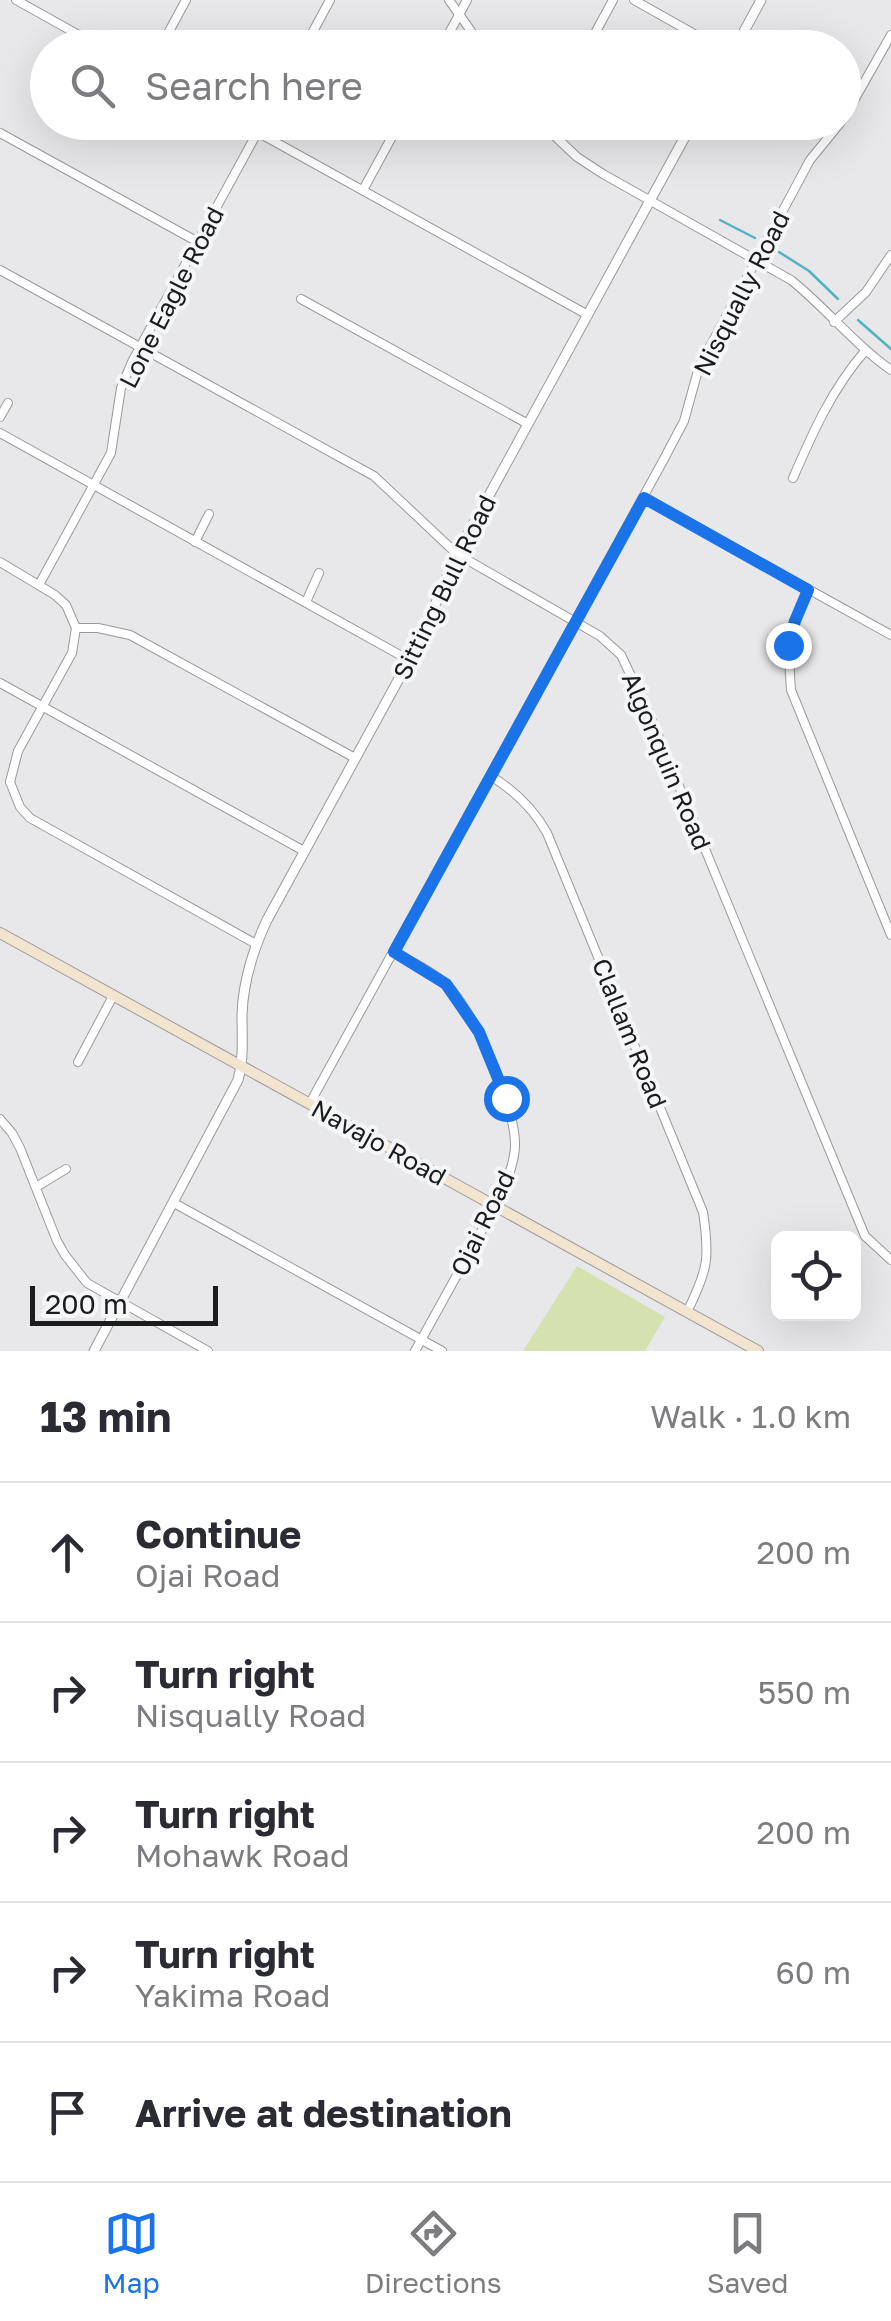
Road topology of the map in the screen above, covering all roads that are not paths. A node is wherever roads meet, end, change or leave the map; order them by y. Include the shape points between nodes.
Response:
1 (16, 0) edge
2 (43, 0) edge
3 (186, 0) edge
4 (330, 0) edge
5 (449, 0) edge
6 (467, 0) edge
7 (613, 0) edge
8 (634, 0) edge
9 (760, 0) edge
10 (36, 12) junction
11 (460, 14) junction
12 (69, 30) edge
13 (170, 30) edge
14 (314, 30) edge
15 (451, 30) edge
16 (471, 30) edge
17 (597, 30) edge
18 (688, 30) edge
19 (744, 30) edge
20 (890, 40) edge
21 (861, 88) edge
22 (0, 133) edge
23 (254, 140) edge
24 (272, 140) edge
25 (390, 140) edge
26 (559, 140) edge
27 (684, 140) edge
28 (826, 140) edge
29 (363, 190) junction
30 (650, 202) junction
31 (198, 242) junction
32 (891, 256) edge
33 (756, 259) junction
34 (0, 270) edge
35 (300, 299) dead end
36 (588, 315) junction
37 (834, 322) junction
38 (140, 348) junction
39 (865, 351) junction
40 (891, 370) edge
41 (8, 403) dead end
42 (0, 417) edge
43 (528, 424) junction
44 (0, 433) edge
45 (793, 478) dead end
46 (94, 486) junction
47 (644, 498) junction
48 (209, 514) dead end
49 (195, 542) junction
50 (457, 554) junction
51 (0, 562) edge
52 (320, 573) dead end
53 (40, 583) junction
54 (808, 590) junction
55 (306, 602) junction
56 (576, 620) junction
57 (76, 628) junction
58 (891, 636) edge
59 (409, 660) junction
60 (0, 683) edge
61 (42, 707) junction
62 (355, 758) junction
63 (490, 776) junction
64 (5, 782) edge
65 (304, 851) junction
66 (0, 933) edge
67 (891, 935) edge
68 (256, 944) junction
69 (394, 952) junction
70 (113, 996) junction
71 (78, 1062) dead end
72 (242, 1067) junction
73 (310, 1104) junction
74 (0, 1119) edge
75 (66, 1169) dead end
76 (36, 1186) junction
77 (174, 1203) junction
78 (495, 1206) junction
79 (891, 1260) edge
80 (120, 1303) junction
81 (687, 1312) junction
82 (421, 1340) junction
83 (94, 1351) edge
84 (208, 1351) edge
85 (415, 1351) edge
86 (442, 1351) edge
87 (758, 1351) edge

1 - 10 street
2 - 10 street
3 - 13 street
4 - 14 street
5 - 11 street
6 - 11 street
7 - 17 street
8 - 18 street
9 - 19 street
10 - 12 street
11 - 15 street
11 - 16 street
20 - 21 street, Nisqually Road
22 - 31 street
23 - 31 street, Lone Eagle Road
24 - 29 street
25 - 29 street
26 - 30 street
27 - 30 street, Sitting Bull Road
28 - 33 street, Nisqually Road
29 - 36 street
30 - 33 street
30 - 36 street, Sitting Bull Road
31 - 38 street, Lone Eagle Road
32 - 37 street
33 - 37 street via 801,288
33 - 47 street, Nisqually Road via 699,367 684,421
34 - 38 street, Algonquin Road
35 - 43 street
36 - 43 street, Sitting Bull Road
37 - 39 street
38 - 46 street, Lone Eagle Road via 121,388 111,453
38 - 50 street, Algonquin Road via 374,476
39 - 40 street
39 - 45 street via 818,418
41 - 42 street
43 - 50 street, Sitting Bull Road
44 - 46 street
46 - 49 street
46 - 53 street, Lone Eagle Road
47 - 54 street
47 - 56 street, Nisqually Road
48 - 49 street
49 - 55 street
50 - 56 street, Algonquin Road
50 - 59 street, Sitting Bull Road
51 - 53 street
52 - 55 street
53 - 57 street via 66,605
54 - 58 street
54 - 67 street via 788,645 791,690
55 - 59 street
56 - 63 street, Nisqually Road
56 - 79 street, Algonquin Road via 621,655 865,1236
57 - 61 street via 72,653
57 - 62 street via 130,634
59 - 62 street, Sitting Bull Road
60 - 61 street
61 - 64 street
61 - 65 street
62 - 65 street, Sitting Bull Road
63 - 69 street, Nisqually Road
63 - 81 street, Clallam Road via 522,798 547,833 703,1212 704,1278
64 - 68 street via 30,818
65 - 68 street, Sitting Bull Road
66 - 70 main road, Navajo Road
68 - 72 street, Sitting Bull Road via 243,1004
69 - 73 street, Nisqually Road
69 - 78 street, Ojai Road via 446,984 479,1032 506,1098 516,1144
70 - 71 street
70 - 72 main road, Navajo Road
72 - 73 main road, Navajo Road
72 - 77 street
73 - 78 main road, Navajo Road
74 - 76 street
75 - 76 street
76 - 80 street via 65,1255 87,1284
77 - 80 street
77 - 82 street
78 - 81 main road, Navajo Road
78 - 82 street, Ojai Road
80 - 83 street
80 - 84 street
81 - 87 main road, Navajo Road
82 - 85 street, Ojai Road
82 - 86 street

